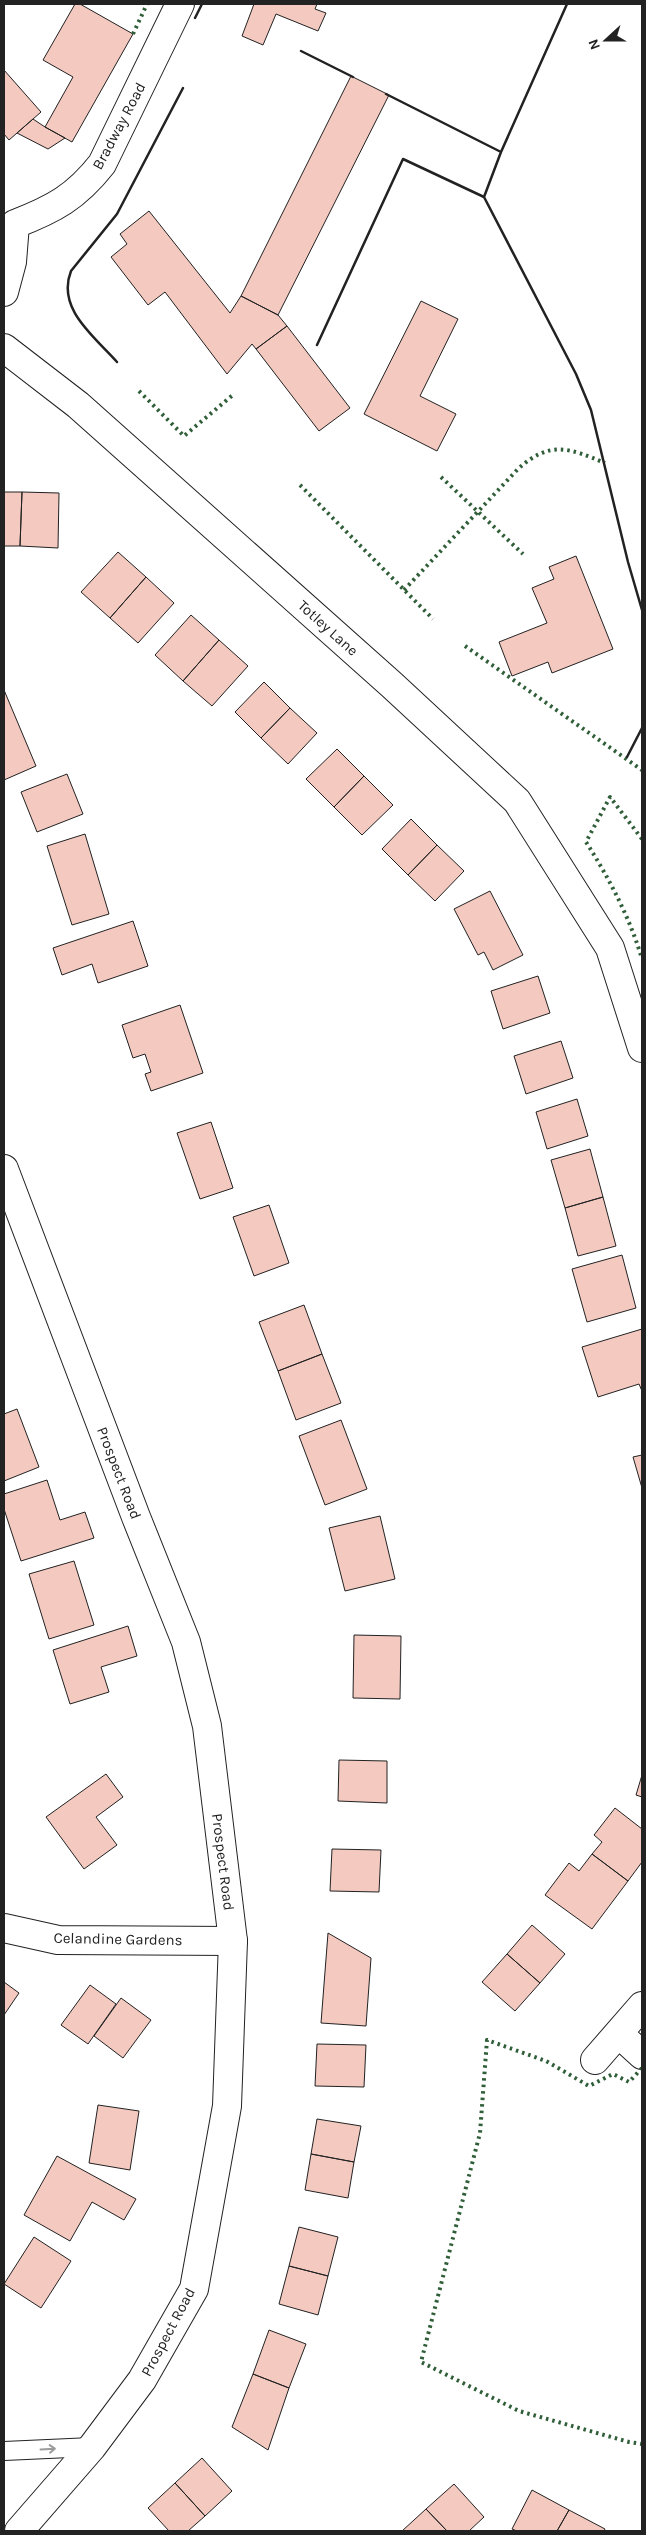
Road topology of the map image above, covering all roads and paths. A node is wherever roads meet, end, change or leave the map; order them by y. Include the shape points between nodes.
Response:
1 (180, 4) edge
2 (9, 217) edge
3 (4, 292) edge
4 (4, 348) edge
5 (642, 1048) edge
6 (4, 1169) edge
7 (4, 1928) edge
8 (233, 1941) junction
9 (642, 2006) edge
10 (619, 2034) junction
11 (642, 2055) edge
12 (596, 2060) dead end
13 (92, 2446) junction
14 (4, 2452) edge
15 (18, 2531) edge

1 - 2 street, Bradway Road via 102,164 87,183 54,209
2 - 3 street via 12,262
4 - 5 street, Totley Lane via 78,405 517,801 610,948
6 - 8 street, Prospect Road via 186,1642 207,1726
7 - 8 street, Celandine Gardens via 58,1940
8 - 13 street, Prospect Road via 227,2106 194,2289 142,2380
9 - 10 street
10 - 11 street
10 - 12 street
14 -> 13 lane
13 - 15 street, Prospect Road

